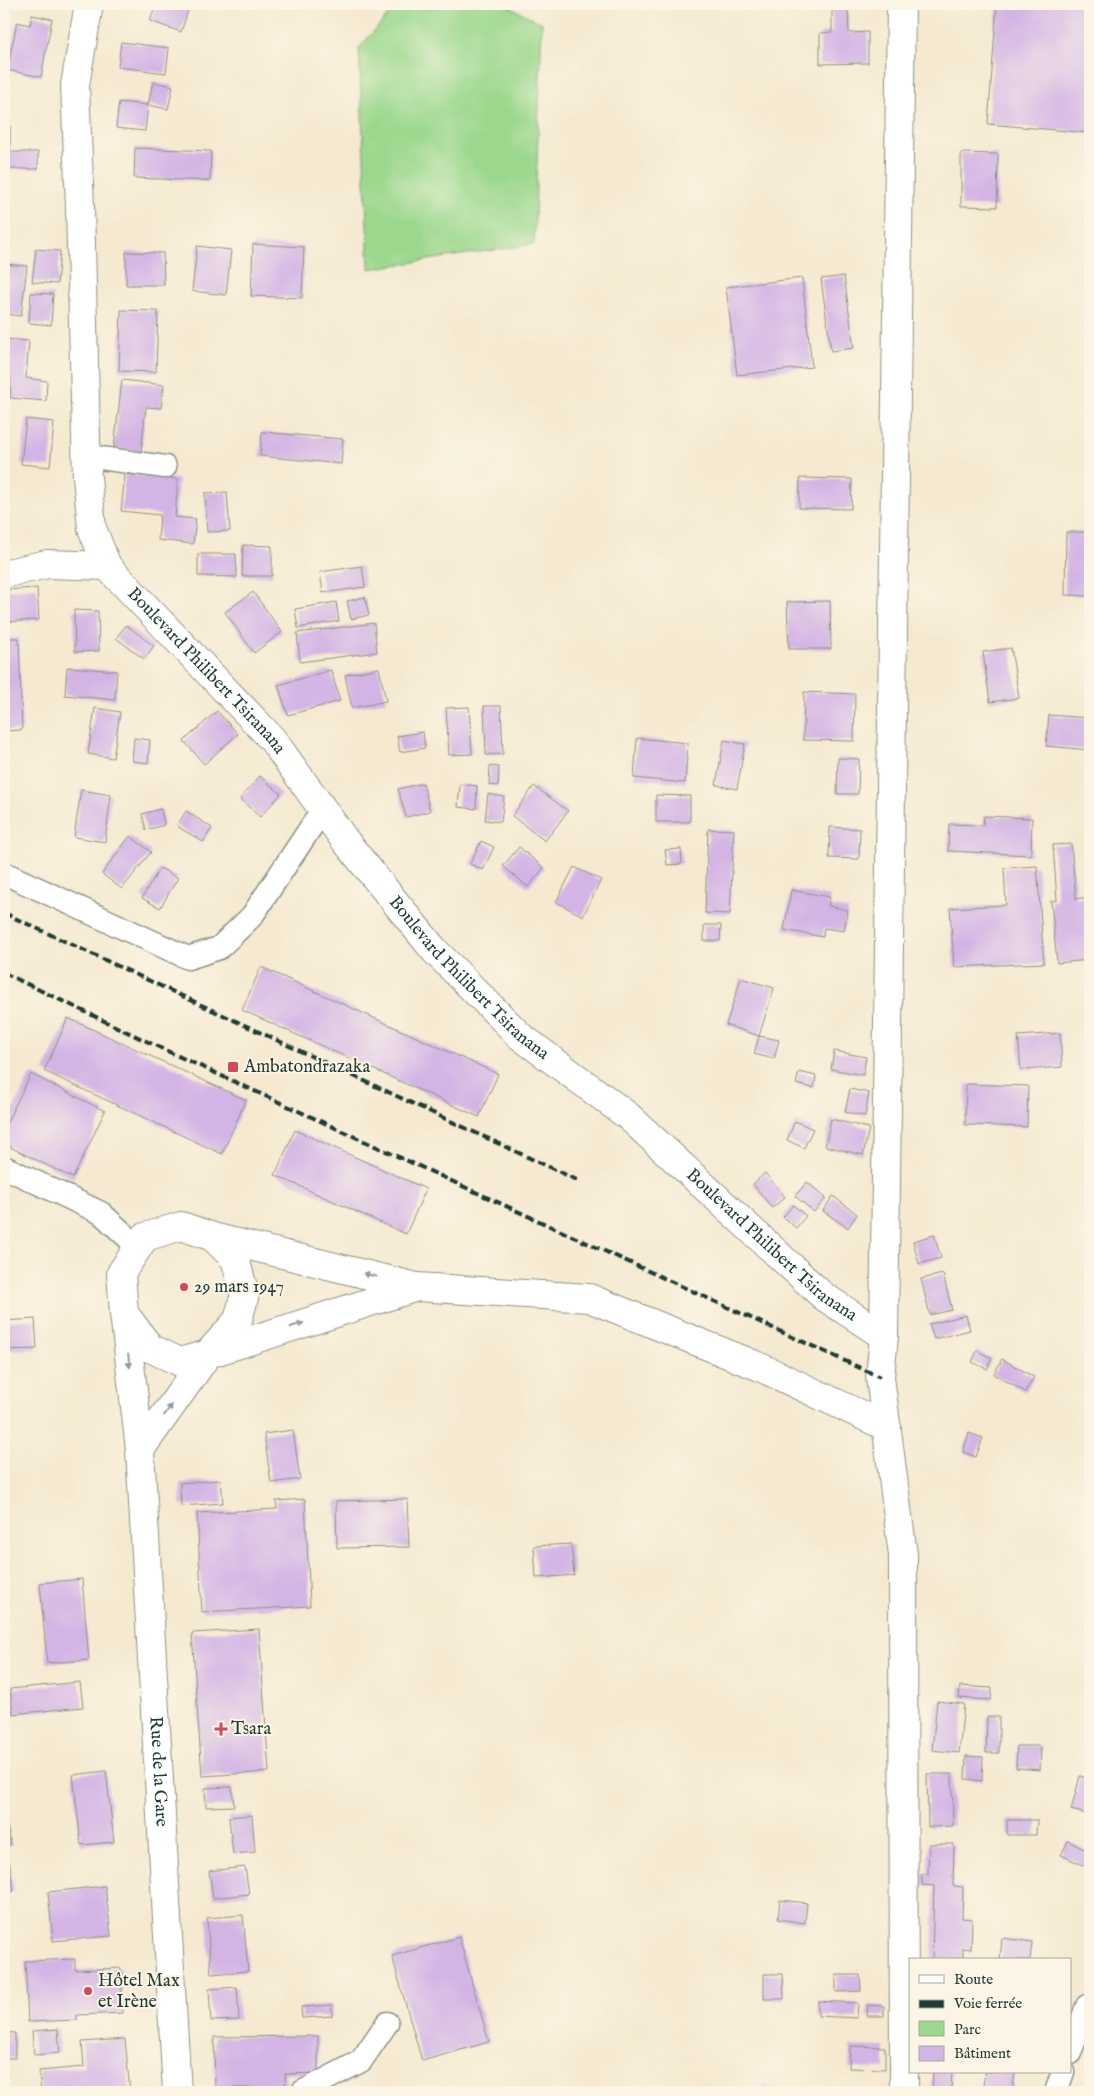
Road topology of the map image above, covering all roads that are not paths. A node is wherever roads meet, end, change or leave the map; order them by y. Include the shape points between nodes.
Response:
1 (89, 4) edge
2 (901, 4) edge
3 (86, 456) junction
4 (165, 467) dead end
5 (107, 566) junction
6 (4, 574) edge
7 (323, 809) junction
8 (4, 873) edge
9 (4, 1167) edge
10 (213, 1237) junction
11 (138, 1247) junction
12 (417, 1287) junction
13 (124, 1313) junction
14 (884, 1336) junction
15 (208, 1354) junction
16 (886, 1427) junction
17 (140, 1450) junction
18 (1090, 2006) edge
19 (387, 2023) dead end
20 (1072, 2047) edge
21 (1063, 2074) edge
22 (177, 2092) edge
23 (302, 2092) edge
24 (904, 2092) edge
25 (1056, 2092) edge

1 - 3 street via 75,85
2 - 14 street
3 - 4 lane
3 - 5 street via 92,528
5 - 6 street via 47,564
5 - 7 street, Boulevard Philibert Tsiranana via 272,739
7 - 8 lane via 252,916 219,948 188,958
7 - 14 street, Boulevard Philibert Tsiranana via 435,951 520,1036 628,1116 824,1296
9 - 11 lane via 101,1213
10 - 11 street via 181,1226 145,1237
12 -> 10 street
10 - 15 street via 235,1259 245,1294 238,1320
11 - 13 street via 121,1274
15 -> 12 street
12 - 16 street via 590,1298 760,1367
13 - 15 street via 150,1348 180,1362
13 -> 17 street, Rue de la Gare
14 - 16 street via 880,1377
17 -> 15 street
16 - 24 street via 903,1556
17 - 22 street, Rue de la Gare
18 - 20 lane via 1087,2006
19 - 23 lane via 361,2062
21 - 25 lane

